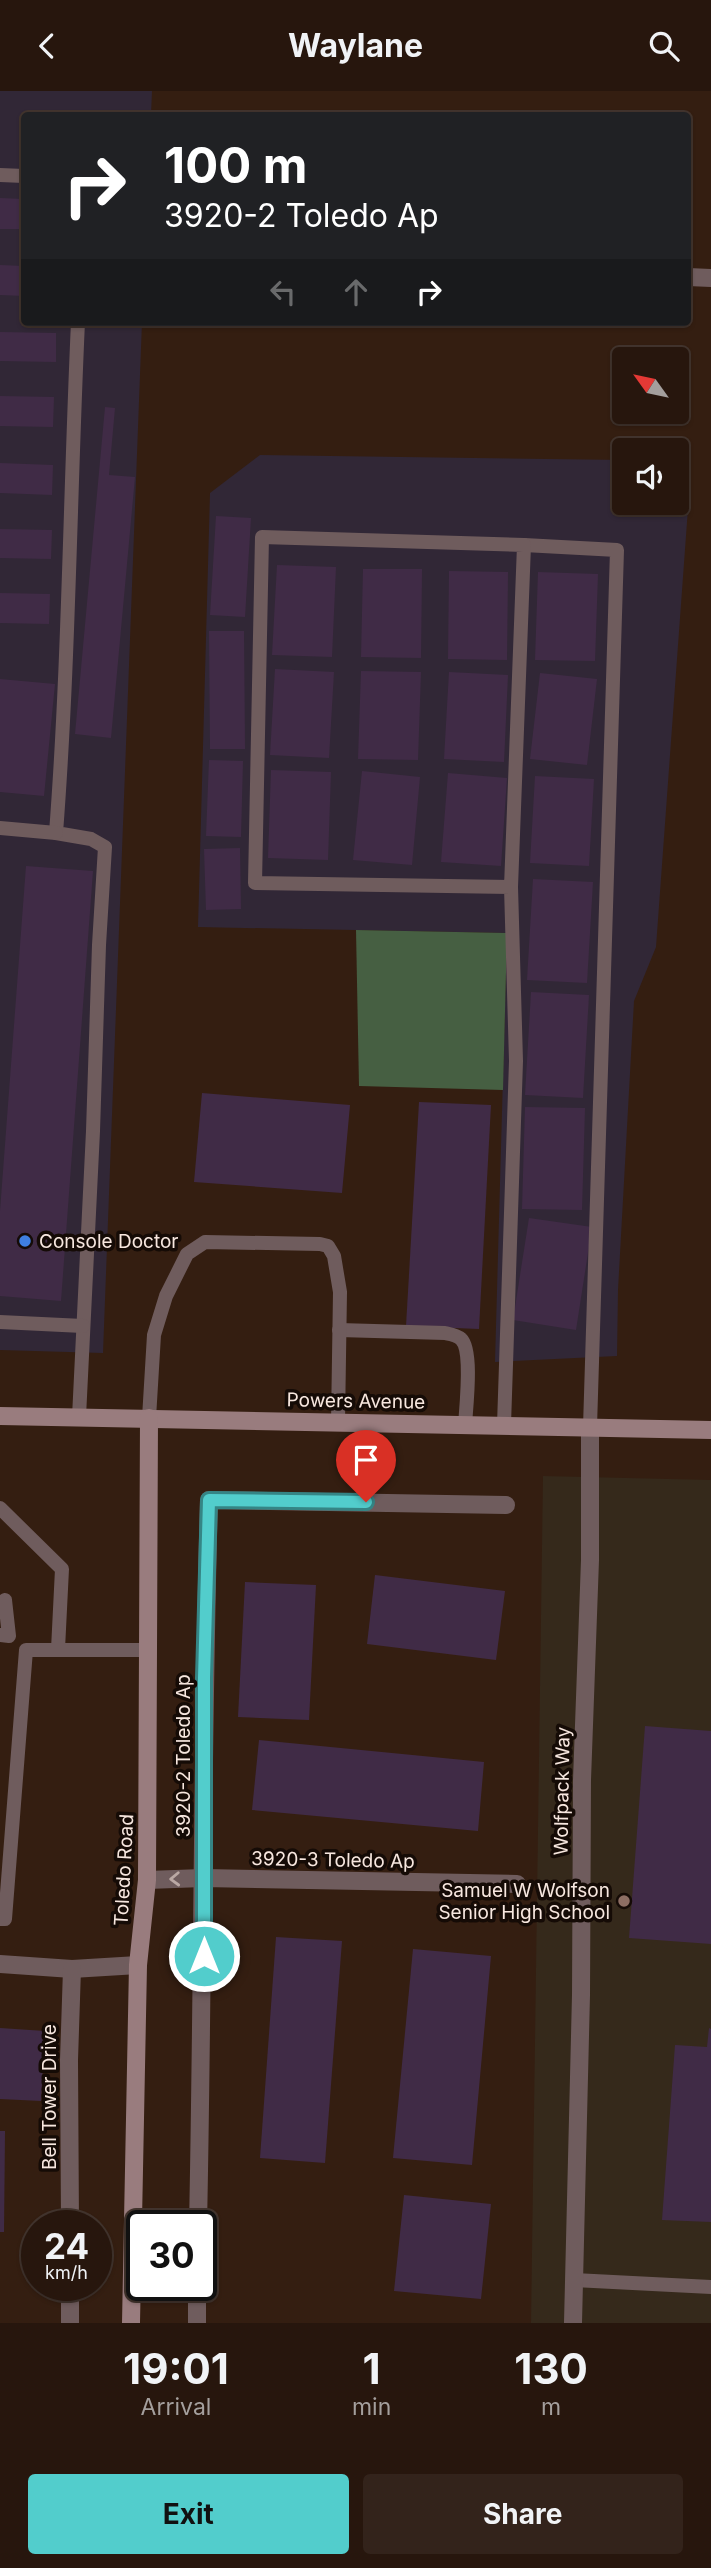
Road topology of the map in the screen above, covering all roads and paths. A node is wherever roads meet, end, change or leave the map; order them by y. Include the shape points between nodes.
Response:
1 (0, 175) edge
2 (21, 176) edge
3 (691, 277) edge
4 (711, 278) edge
5 (78, 326) edge
6 (524, 545) junction
7 (0, 828) edge
8 (56, 833) junction
9 (511, 887) junction
10 (0, 1322) edge
11 (83, 1326) junction
12 (339, 1330) junction
13 (0, 1416) edge
14 (79, 1417) junction
15 (149, 1418) junction
16 (338, 1422) junction
17 (466, 1425) junction
18 (504, 1425) junction
19 (590, 1427) junction
20 (711, 1430) edge
21 (506, 1505) dead end
22 (0, 1508) edge
23 (5, 1600) dead end
24 (4, 1635) edge
25 (58, 1649) junction
26 (26, 1650) junction
27 (148, 1650) junction
28 (203, 1878) junction
29 (148, 1880) junction
30 (517, 1884) dead end
31 (0, 1919) edge
32 (0, 1964) edge
33 (138, 1965) junction
34 (72, 1969) junction
35 (70, 2210) edge
36 (198, 2210) edge
37 (575, 2280) junction
38 (711, 2287) edge
39 (70, 2301) edge
40 (197, 2301) edge
41 (70, 2323) edge
42 (131, 2323) edge
43 (197, 2323) edge
44 (573, 2323) edge

1 - 2 lane
3 - 4 street
5 - 8 lane via 65,725
6 - 9 lane
6 - 9 lane via 262,537 255,883
6 - 19 lane via 617,549
7 - 8 lane
8 - 11 lane via 91,839 105,847
9 - 18 lane via 516,1061
10 - 11 lane
11 - 14 lane
12 - 15 lane via 340,1292 328,1246 205,1242 187,1254 166,1296 154,1335
12 - 16 lane
12 - 17 lane via 444,1333 461,1339 466,1347
13 - 14 street, Powers Avenue
14 - 15 street, Powers Avenue
15 - 16 street, Powers Avenue
15 - 27 street, Toledo Road
16 - 17 street, Powers Avenue
17 - 18 street, Powers Avenue
18 - 19 street, Powers Avenue
19 - 20 street, Powers Avenue
19 - 37 street, Wolfpack Way
21 - 28 street, 3920-2 Toledo Ap via 209,1500
22 - 25 lane via 62,1569
23 - 24 lane
24 - 26 lane
25 - 26 lane
25 - 27 lane
26 - 31 lane via 5,1919
27 - 29 street, Toledo Road
28 -> 29 street, 3920-3 Toledo Ap
28 - 30 street, 3920-3 Toledo Ap
28 - 36 street, 3920-2 Toledo Ap
29 - 33 street, Toledo Road
32 - 34 street
33 - 34 street
33 - 42 street, Toledo Road
34 - 35 street, Bell Tower Drive
37 - 38 lane
37 - 44 street, Wolfpack Way
39 - 41 street
40 - 43 street

